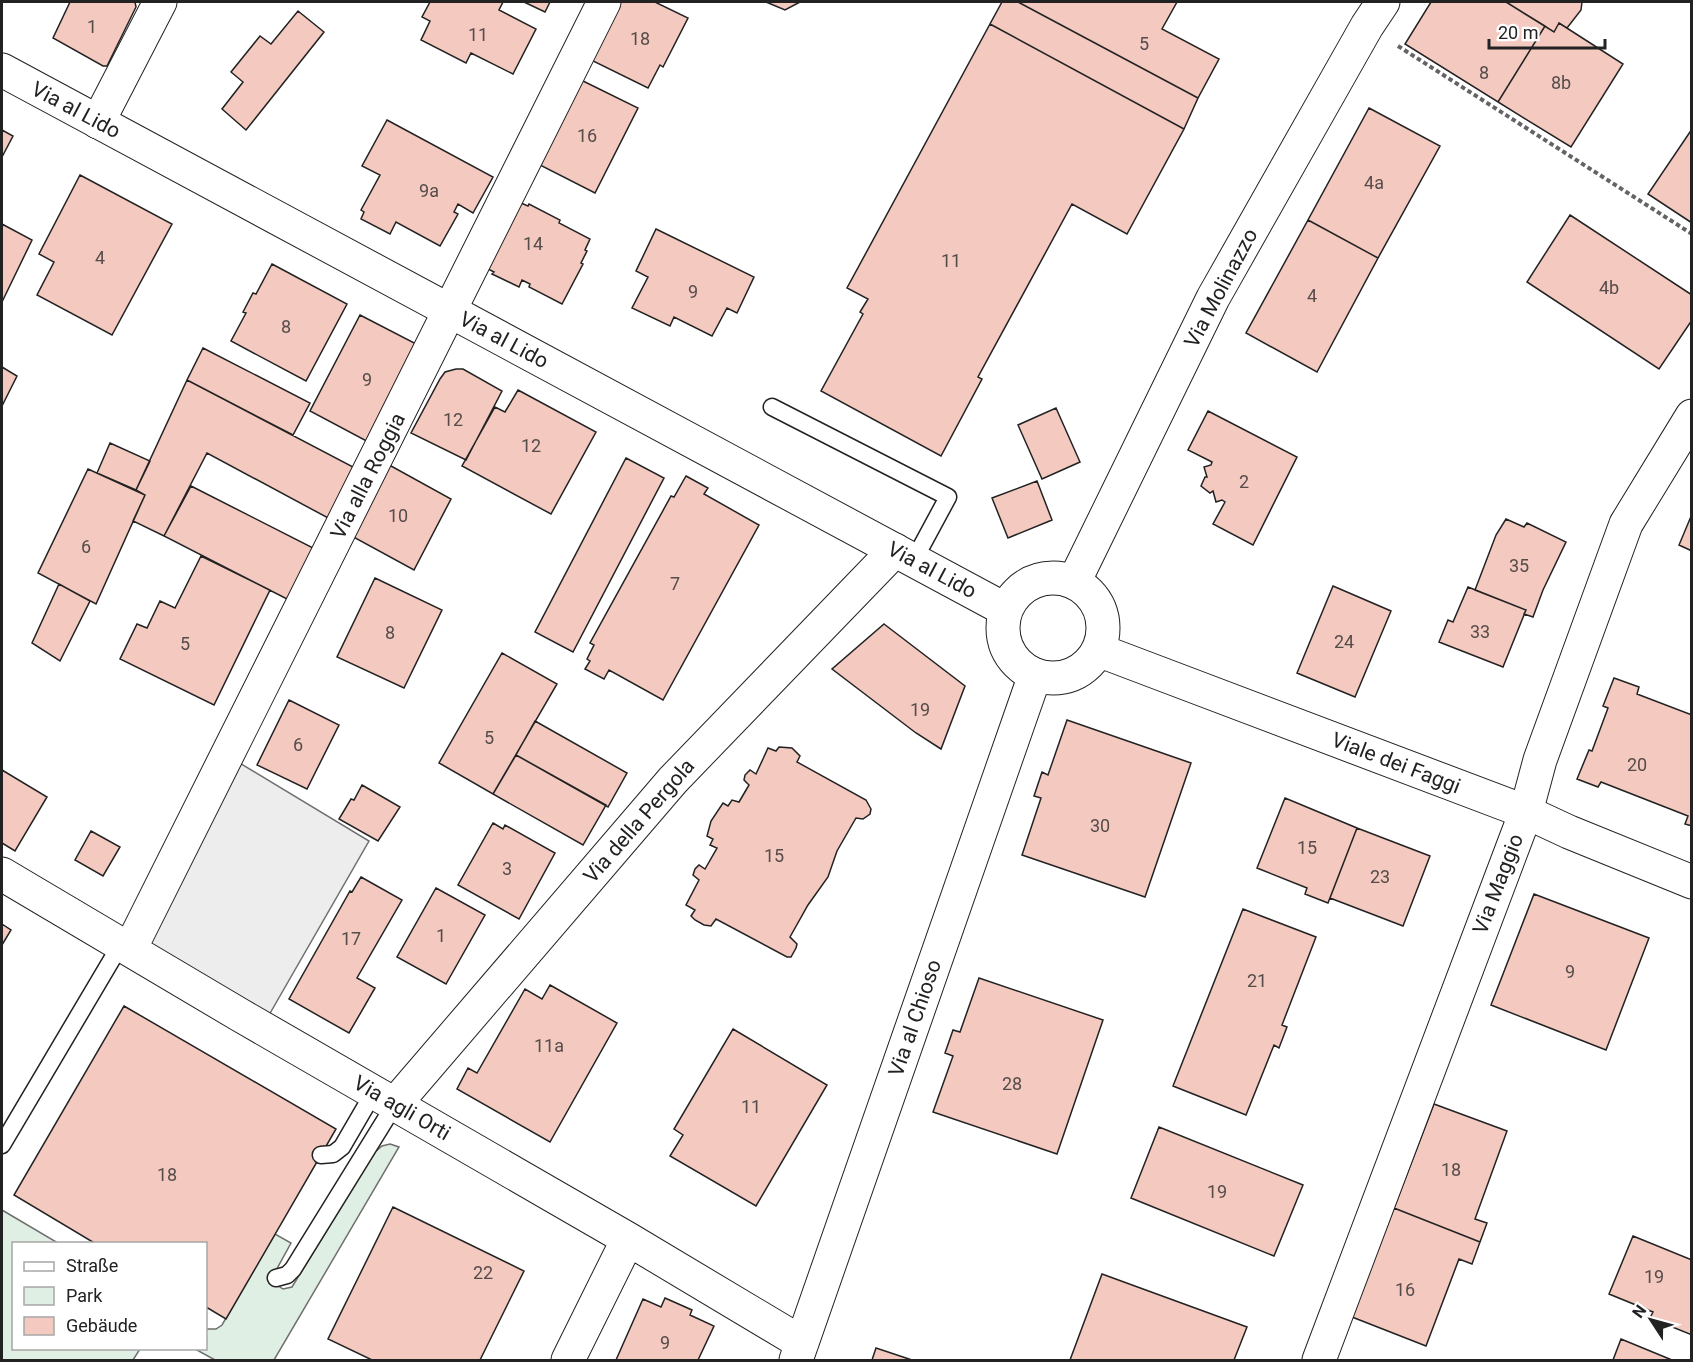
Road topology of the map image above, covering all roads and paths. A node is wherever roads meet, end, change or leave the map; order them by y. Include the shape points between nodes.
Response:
1 (160, 2) edge
2 (604, 2) edge
3 (1375, 14) edge
4 (2, 70) edge
5 (98, 122) junction
6 (1692, 234) edge
7 (450, 311) junction
8 (772, 407) dead end
9 (1692, 416) edge
10 (905, 555) junction
11 (1074, 582) junction
12 (1006, 610) junction
13 (1098, 650) junction
14 (1035, 675) junction
15 (1526, 812) junction
16 (2, 874) edge
17 (1692, 882) edge
18 (126, 947) junction
19 (385, 1098) junction
20 (2, 1146) edge
21 (321, 1155) dead end
22 (628, 1239) junction
23 (276, 1278) dead end
24 (799, 1352) edge
25 (568, 1360) edge
26 (1319, 1360) edge

1 - 5 street
2 - 7 street, Via alla Roggia
3 - 6 path
3 - 11 street, Via Molinazzo via 1213,298
4 - 5 street, Via al Lido
5 - 7 street, Via al Lido
7 - 10 street, Via al Lido
7 - 18 street, Via alla Roggia
8 - 10 lane via 948,497
9 - 15 street, Via Maggio via 1626,524 1540,760
10 - 12 street, Via al Lido
10 - 19 street, Via della Pergola via 673,780
11 - 12 street via 1048,578 1035,581 1023,588
11 - 13 street via 1094,599 1100,611 1103,624
12 - 14 street via 1003,628 1007,648 1020,665
13 - 14 street via 1071,675
13 - 15 street, Viale dei Faggi
14 - 24 street, Via al Chioso
15 - 17 street, Viale dei Faggi
15 - 26 street, Via Maggio
16 - 18 street, Via agli Orti
18 - 19 street, Via agli Orti
18 - 20 lane
19 - 21 lane via 342,1147 333,1154
19 - 22 street, Via agli Orti
19 - 23 lane via 293,1269
22 - 24 street, Via agli Orti
22 - 25 street

